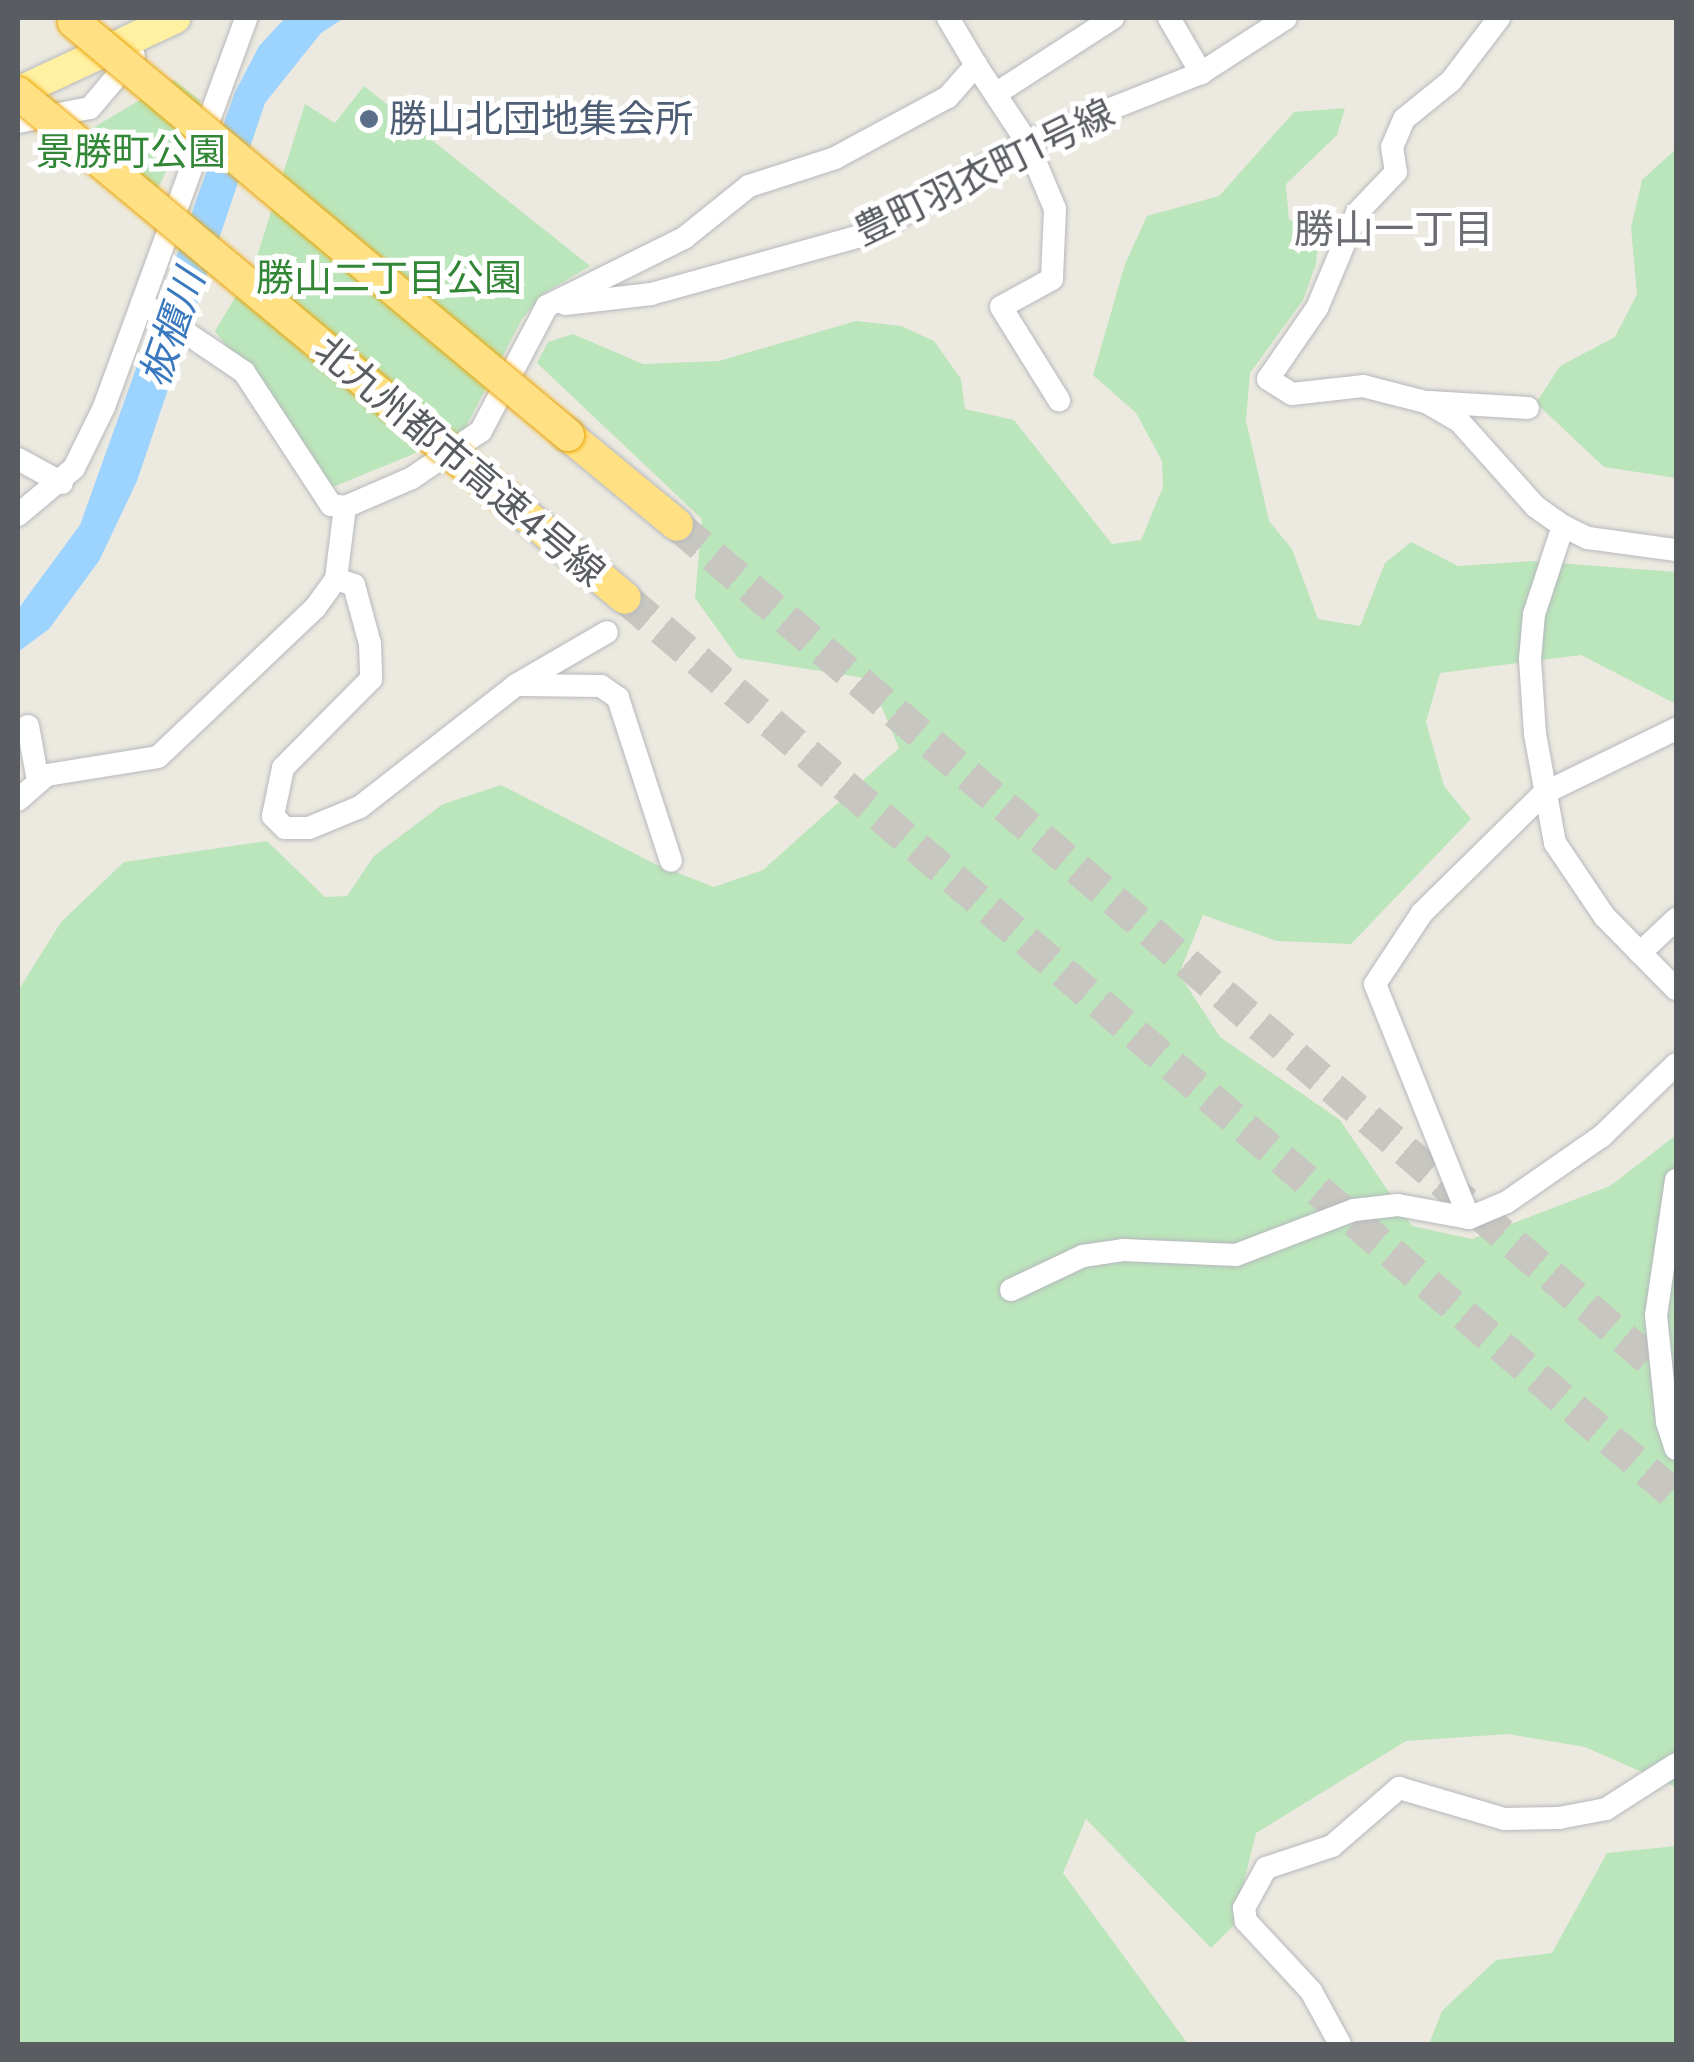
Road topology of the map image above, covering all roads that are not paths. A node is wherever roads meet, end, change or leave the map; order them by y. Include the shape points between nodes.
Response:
1 (246, 18) edge
2 (948, 18) edge
3 (1113, 18) edge
4 (1169, 18) edge
5 (1286, 18) edge
6 (1499, 18) edge
7 (72, 20) edge
8 (167, 23) edge
9 (976, 65) junction
10 (1201, 74) junction
11 (18, 92) edge
12 (997, 92) junction
13 (18, 122) edge
14 (1027, 142) junction
15 (146, 305) junction
16 (547, 306) junction
17 (1058, 400) dead end
18 (1426, 402) junction
19 (1528, 408) dead end
20 (18, 459) edge
21 (62, 483) junction
22 (345, 507) junction
23 (18, 514) edge
24 (676, 525) tunnel mouth
25 (1563, 526) junction
26 (1676, 550) edge
27 (336, 579) junction
28 (625, 598) tunnel mouth
29 (607, 632) dead end
30 (516, 685) junction
31 (28, 726) dead end
32 (1676, 729) edge
33 (38, 781) junction
34 (1544, 793) junction
35 (18, 800) edge
36 (671, 861) dead end
37 (1676, 919) edge
38 (1640, 952) junction
39 (1676, 989) edge
40 (1676, 1064) edge
41 (1676, 1180) edge
42 (1469, 1218) junction
43 (1011, 1290) dead end
44 (1676, 1449) edge
45 (1676, 1764) edge
46 (1340, 2044) edge

1 - 15 street
2 - 9 street
3 - 12 street
4 - 10 street
5 - 10 street, 豊町羽衣町1号線
6 - 18 street via 1451,81 1404,119 1392,146 1396,172 1357,213 1318,308 1268,379 1292,394 1364,386
7 - 24 highway, bridge
8 - 11 main road
8 - 13 street via 90,108
9 - 12 street
9 - 16 street via 948,98 835,158 750,186 684,238
10 - 14 street, 豊町羽衣町1号線
11 - 28 highway, 北九州都市高速４号線, bridge
12 - 14 street
14 - 16 street, 豊町羽衣町1号線 via 872,233 651,294
14 - 17 street via 1055,209 1052,280 1001,306
15 - 21 street via 104,407
15 - 22 street via 244,372 332,504
16 - 22 street via 481,430 412,478
18 - 19 street
18 - 25 street via 1459,422 1536,507
20 - 21 street
21 - 23 street
22 - 27 street
25 - 26 street via 1588,538
25 - 34 street via 1534,614 1530,659
27 - 30 street via 354,585 370,644 371,679 283,768 273,816 285,828 309,828 360,807
27 - 33 street via 315,608 158,757
29 - 30 street
30 - 36 street via 600,686 618,698
31 - 33 street
32 - 34 street
33 - 35 street
34 - 38 street via 1555,843 1576,878
34 - 42 street via 1422,913 1376,984
37 - 38 street
38 - 39 street
40 - 42 street via 1602,1136 1507,1202
41 - 44 street via 1656,1315
42 - 43 street via 1398,1205 1354,1210 1236,1255 1123,1250 1083,1256
45 - 46 street via 1606,1809 1559,1818 1504,1820 1400,1788 1332,1846 1266,1868 1244,1908 1246,1921 1311,1990

